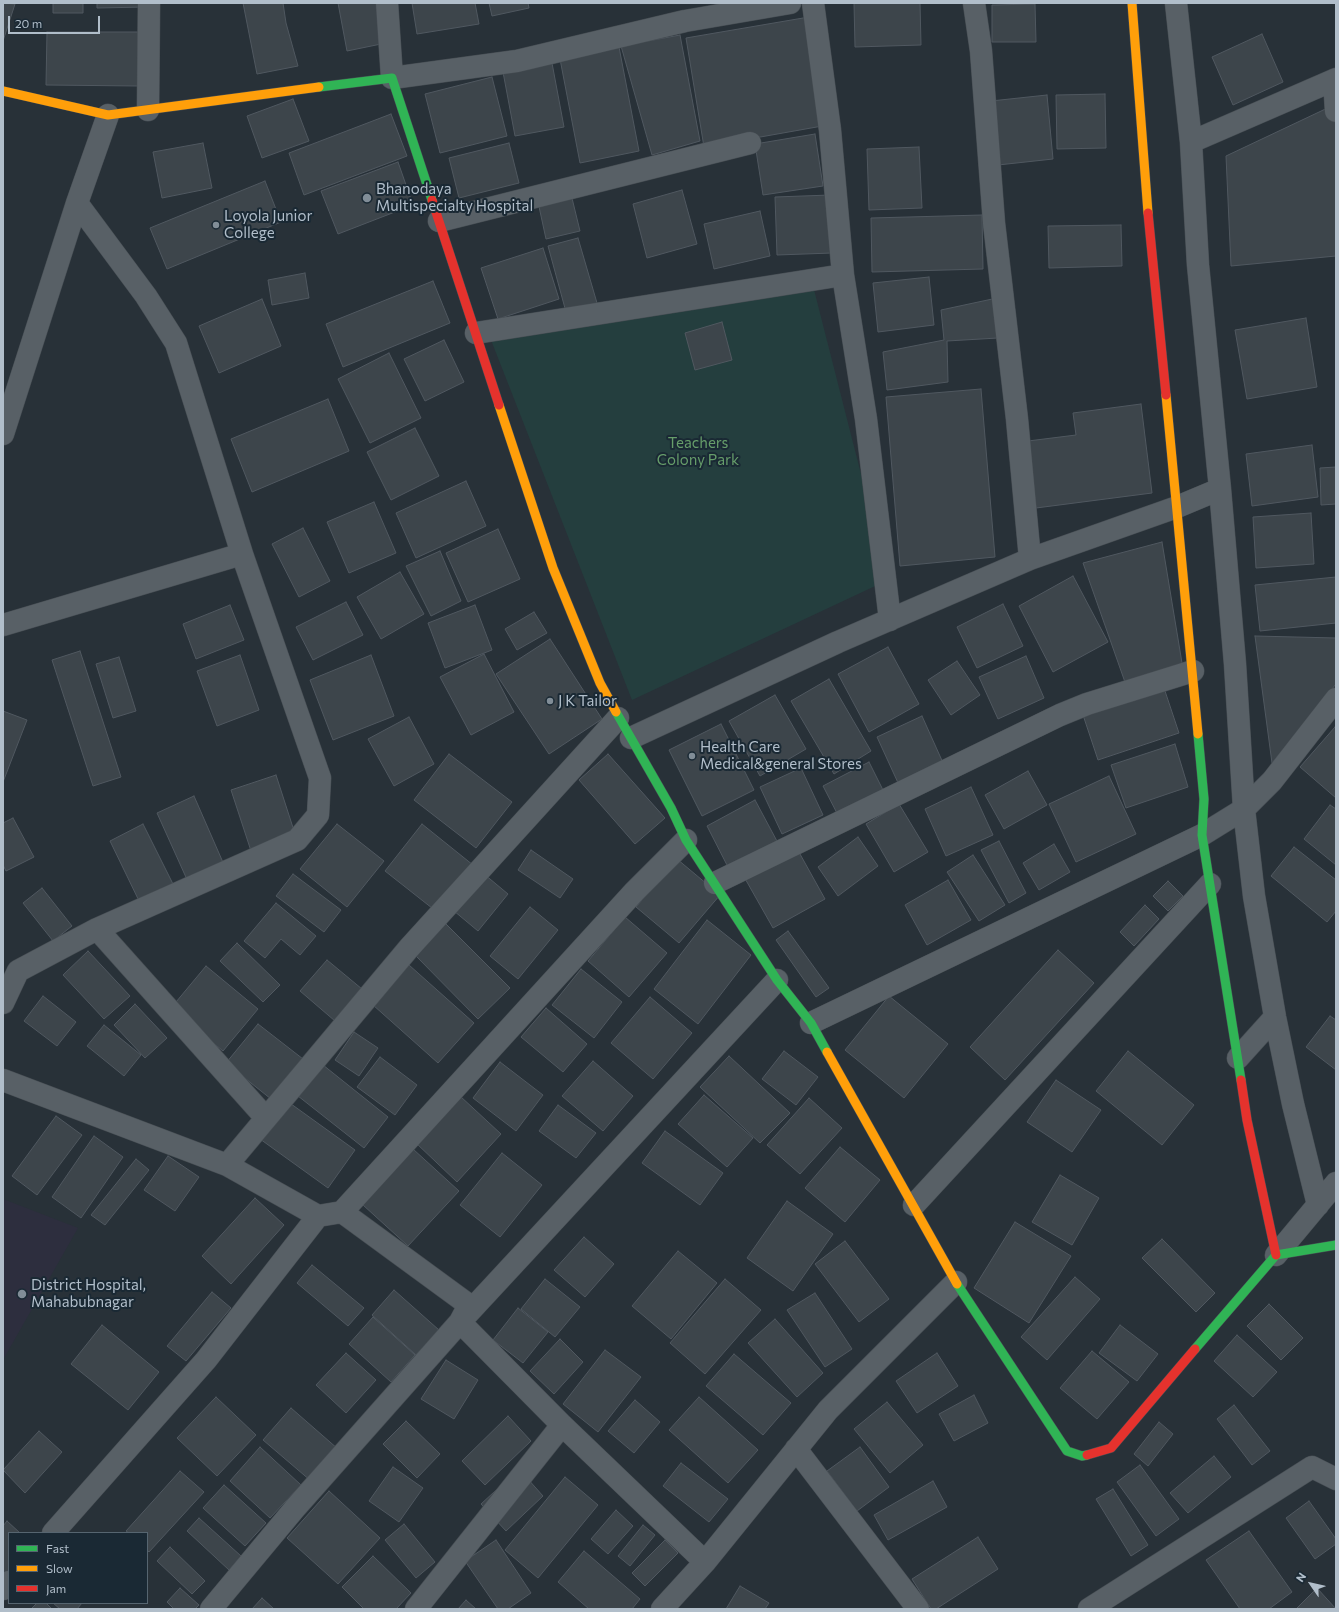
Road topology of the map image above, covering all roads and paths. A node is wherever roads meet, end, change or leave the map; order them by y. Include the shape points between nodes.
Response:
1 (149, 3) edge
2 (387, 3) edge
3 (790, 3) edge
4 (813, 3) edge
5 (974, 3) edge
6 (1132, 3) edge
7 (1176, 3) edge
8 (392, 78) junction
9 (1335, 80) edge
10 (3, 91) edge
11 (148, 110) junction
12 (1336, 110) edge
13 (108, 115) junction
14 (1191, 142) junction
15 (750, 143) dead end
16 (77, 203) junction
17 (439, 221) junction
18 (843, 275) junction
19 (476, 333) junction
20 (3, 434) edge
21 (1220, 489) junction
22 (1177, 507) junction
23 (242, 554) junction
24 (1030, 559) junction
25 (890, 620) junction
26 (3, 625) edge
27 (1193, 671) junction
28 (1336, 699) edge
29 (618, 718) junction
30 (631, 738) junction
31 (1244, 809) junction
32 (1202, 835) junction
33 (686, 840) junction
34 (715, 882) junction
35 (1210, 884) junction
36 (97, 929) junction
37 (777, 980) junction
38 (3, 1003) edge
39 (1275, 1017) junction
40 (811, 1023) junction
41 (1238, 1058) junction
42 (3, 1080) edge
43 (265, 1117) junction
44 (227, 1165) junction
45 (1336, 1183) edge
46 (914, 1205) junction
47 (1318, 1205) junction
48 (342, 1212) junction
49 (318, 1216) junction
50 (1336, 1246) edge
51 (1276, 1255) junction
52 (956, 1282) junction
53 (460, 1322) junction
54 (562, 1425) junction
55 (796, 1449) junction
56 (1336, 1480) edge
57 (54, 1532) edge
58 (705, 1562) junction
59 (211, 1609) edge
60 (416, 1609) edge
61 (662, 1609) edge
62 (918, 1609) edge
63 (1089, 1609) edge

1 - 11 street
2 - 8 street
3 - 8 street via 685,21 517,61
4 - 18 street via 830,130
5 - 24 street via 981,51 994,223
6 - 22 street via 1142,152
7 - 14 street
8 - 11 street
8 - 17 street
9 - 12 street
9 - 14 street
10 - 13 street
11 - 13 street
13 - 16 street
14 - 21 street via 1198,265
15 - 17 street
16 - 20 street
16 - 23 street via 146,296 176,342
17 - 19 street
18 - 19 street
18 - 25 street via 866,419
19 - 29 street via 553,568 600,684
21 - 22 street
21 - 31 street
22 - 24 street
22 - 27 street
23 - 26 street
23 - 36 street via 320,778 318,815 297,840
24 - 25 street
25 - 30 street
27 - 32 street via 1204,799
27 - 34 street via 1060,715
28 - 31 street via 1272,781
29 - 30 street
29 - 43 street via 409,948
30 - 33 street
31 - 32 street
31 - 39 street via 1254,896
32 - 35 street
32 - 40 street
33 - 34 street
33 - 48 street via 634,892
34 - 37 street
35 - 41 street
35 - 46 street
36 - 38 street via 18,971
36 - 43 street
37 - 40 street
37 - 53 street
39 - 41 street
39 - 47 street
40 - 46 street
41 - 51 street via 1247,1120
42 - 44 street
43 - 44 street
44 - 49 street
45 - 47 street
46 - 52 street
47 - 51 street
48 - 49 street
48 - 53 street via 469,1305
49 - 57 street via 206,1360
50 - 51 street
51 - 52 street via 1111,1448 1082,1456 1067,1451
52 - 55 street via 828,1410
53 - 54 street
53 - 59 street via 296,1507
54 - 58 street
54 - 60 street
55 - 58 street
55 - 62 street
56 - 63 street via 1312,1467
58 - 61 street

